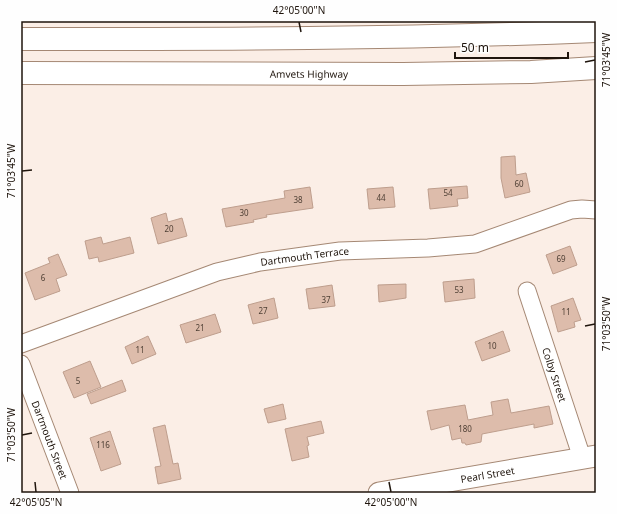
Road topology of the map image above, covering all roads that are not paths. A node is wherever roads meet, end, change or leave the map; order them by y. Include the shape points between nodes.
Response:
1 (596, 31) edge
2 (21, 39) edge
3 (596, 68) edge
4 (21, 73) edge
5 (596, 210) edge
6 (527, 291) dead end
7 (21, 344) edge
8 (21, 364) edge
9 (589, 457) edge
10 (70, 493) edge
11 (380, 493) edge

1 - 2 highway via 489,36 284,39
3 - 4 highway, Amvets Highway via 532,72 395,74
5 - 7 street, Dartmouth Terrace via 571,210 475,244 340,251 260,262 178,285
6 - 9 street, Colby Street
8 - 10 street, Dartmouth Street
9 - 11 street, Pearl Street

